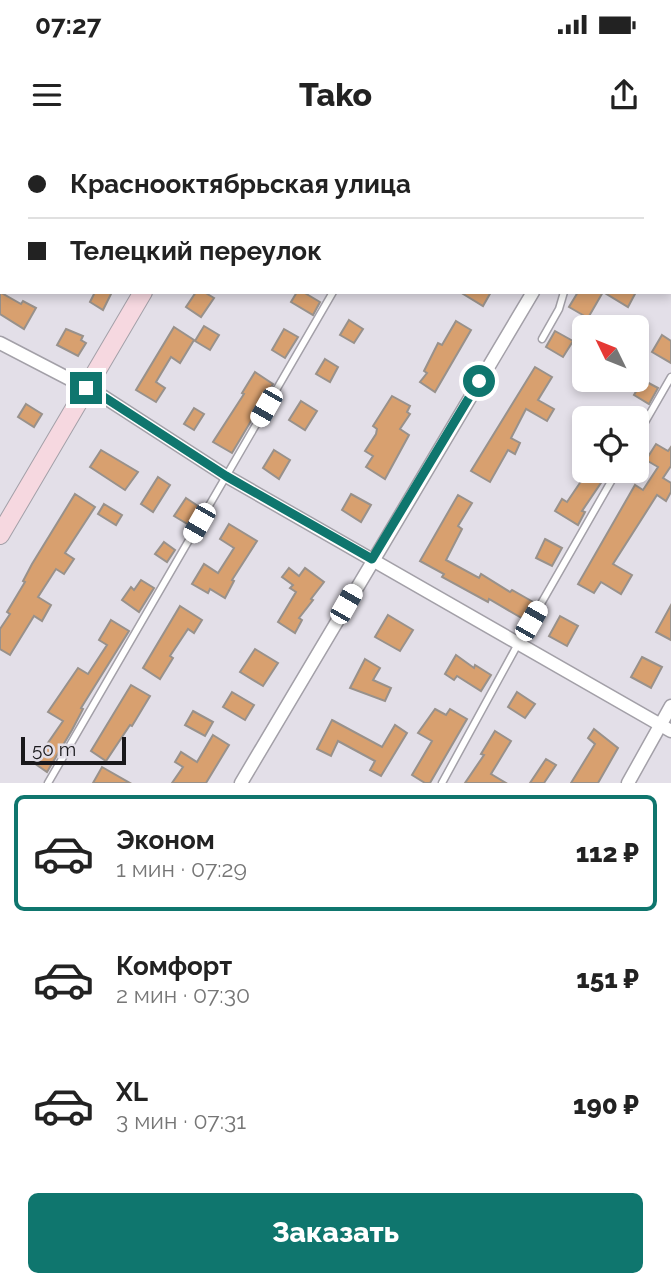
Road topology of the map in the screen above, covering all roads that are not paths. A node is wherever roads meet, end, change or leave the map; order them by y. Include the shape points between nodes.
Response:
1 (143, 294) edge
2 (332, 294) edge
3 (532, 294) edge
4 (563, 294) edge
5 (541, 339) dead end
6 (0, 343) edge
7 (671, 377) edge
8 (86, 388) junction
9 (649, 415) edge
10 (226, 476) junction
11 (610, 483) edge
12 (0, 535) edge
13 (372, 559) junction
14 (519, 642) junction
15 (671, 706) edge
16 (666, 728) edge
17 (48, 783) edge
18 (241, 783) edge
19 (442, 783) edge
20 (628, 783) edge

1 - 8 main road
2 - 10 lane
3 - 13 street
4 - 5 lane
6 - 8 street
7 - 9 lane
8 - 10 street
8 - 12 main road
10 - 13 street
10 - 17 lane
11 - 14 lane
13 - 14 street
13 - 18 street
14 - 16 street
14 - 19 lane
15 - 16 street
16 - 20 street

